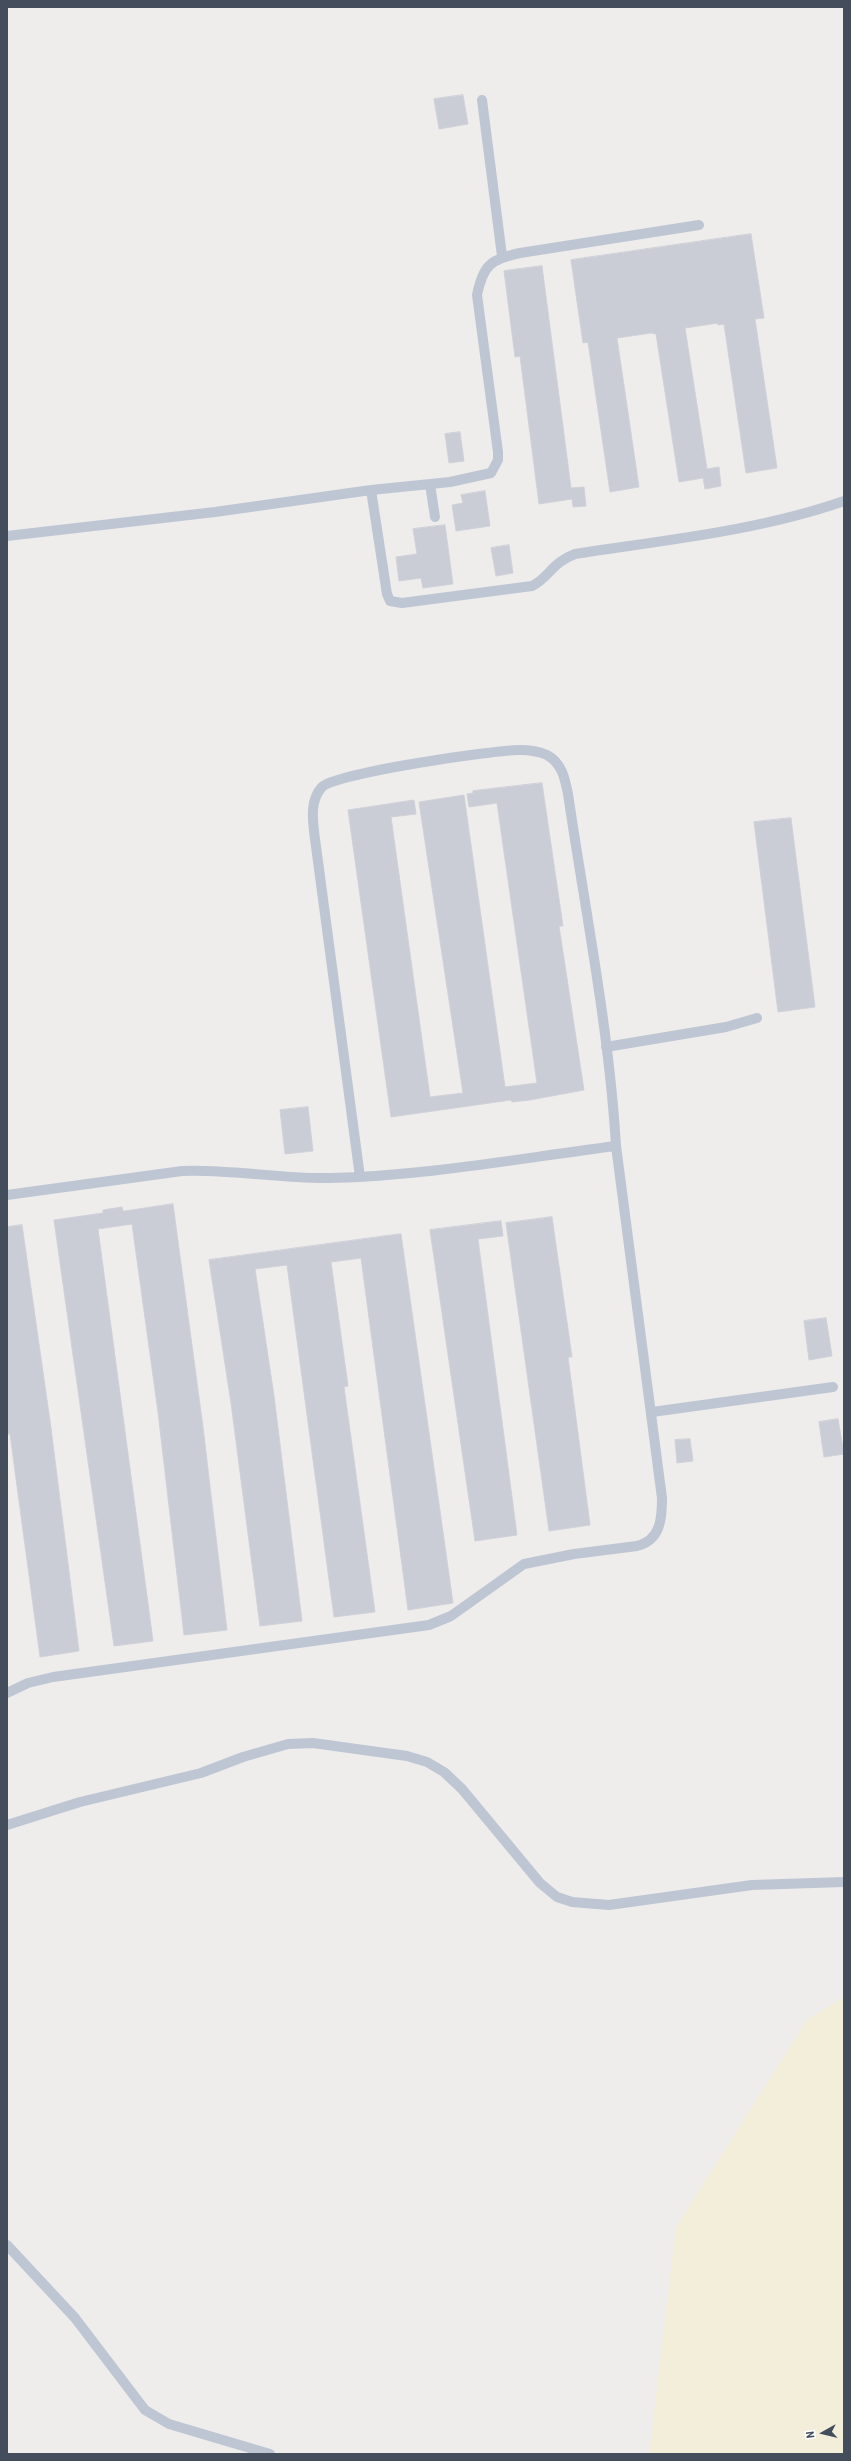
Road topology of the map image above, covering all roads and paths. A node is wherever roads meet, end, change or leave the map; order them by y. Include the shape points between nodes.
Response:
1 (482, 100) dead end
2 (699, 225) dead end
3 (502, 256) junction
4 (430, 484) junction
5 (371, 490) junction
6 (844, 501) edge
7 (435, 517) dead end
8 (7, 536) edge
9 (757, 1018) dead end
10 (606, 1047) junction
11 (616, 1146) junction
12 (360, 1177) junction
13 (7, 1195) edge
14 (833, 1387) dead end
15 (652, 1412) junction
16 (7, 1694) edge
17 (7, 1825) edge
18 (844, 1882) edge
19 (7, 2245) edge
20 (270, 2454) edge

1 - 3 lane
2 - 3 lane
3 - 4 lane via 488,265 480,278 477,295 498,460 495,468 484,476
4 - 5 lane
4 - 7 lane
5 - 6 lane via 387,594 390,600 402,604 532,586 538,583 555,563 575,554 742,527 810,513
5 - 8 lane via 215,512
9 - 10 lane via 726,1027
10 - 11 lane via 614,1106
10 - 12 lane via 568,794 564,776 556,761 546,755 520,750 390,768 330,782 316,795 313,821
11 - 12 lane
11 - 15 lane
12 - 13 lane via 312,1178 206,1170 182,1171
14 - 15 lane
15 - 16 lane via 662,1512 660,1526 646,1544 524,1564 451,1616 429,1625 76,1673 28,1683
17 - 18 lane via 80,1802 201,1773 288,1744 313,1743 407,1756 427,1762 444,1772 462,1789 540,1883 557,1897 572,1902 609,1905 752,1885
19 - 20 lane via 75,2318 145,2410 169,2424

